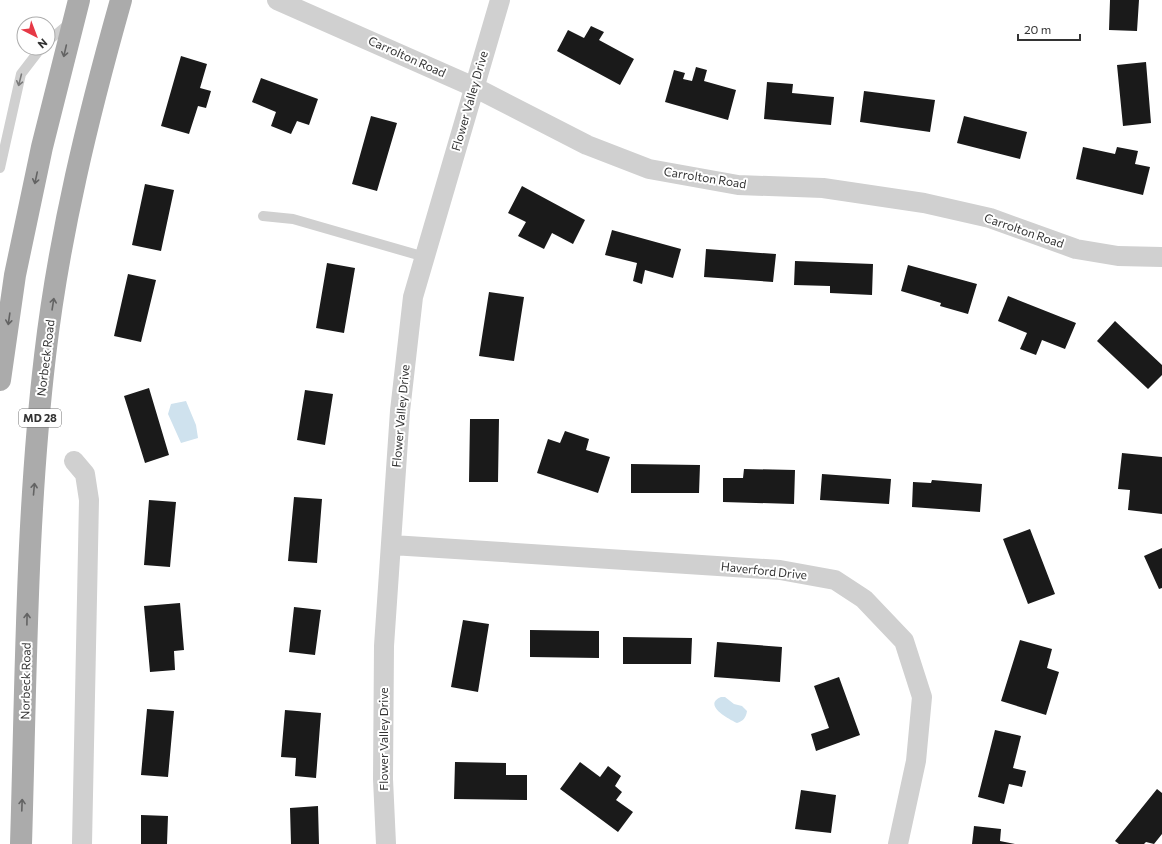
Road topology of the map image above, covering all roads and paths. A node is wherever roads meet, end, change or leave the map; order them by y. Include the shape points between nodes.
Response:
1 (79, 0) edge
2 (121, 0) edge
3 (277, 0) edge
4 (500, 0) edge
5 (72, 21) junction
6 (56, 34) edge
7 (34, 56) edge
8 (474, 87) junction
9 (0, 168) edge
10 (264, 216) dead end
11 (1162, 257) edge
12 (425, 258) junction
13 (0, 380) edge
14 (74, 461) dead end
15 (392, 545) junction
16 (21, 844) edge
17 (82, 844) edge
18 (386, 844) edge
19 (898, 844) edge

1 - 5 main road
16 -> 2 main road, Norbeck Road / MD 28 via 29,546 45,356 63,237 98,83
3 - 8 street, Carrolton Road
4 - 8 street, Flower Valley Drive
5 - 6 lane
5 -> 13 main road via 15,275
7 -> 9 lane via 21,74
8 - 11 street, Carrolton Road via 587,146 649,169 738,185 823,188 924,203 990,218 1076,249 1118,256
8 - 12 street, Flower Valley Drive
10 - 12 lane via 293,219
12 - 15 street, Flower Valley Drive via 413,297 401,403
14 - 17 street via 85,474 89,500
15 - 18 street, Flower Valley Drive via 384,646 383,779
15 - 19 street, Haverford Drive via 780,570 835,580 864,600 904,641 922,698 916,761

